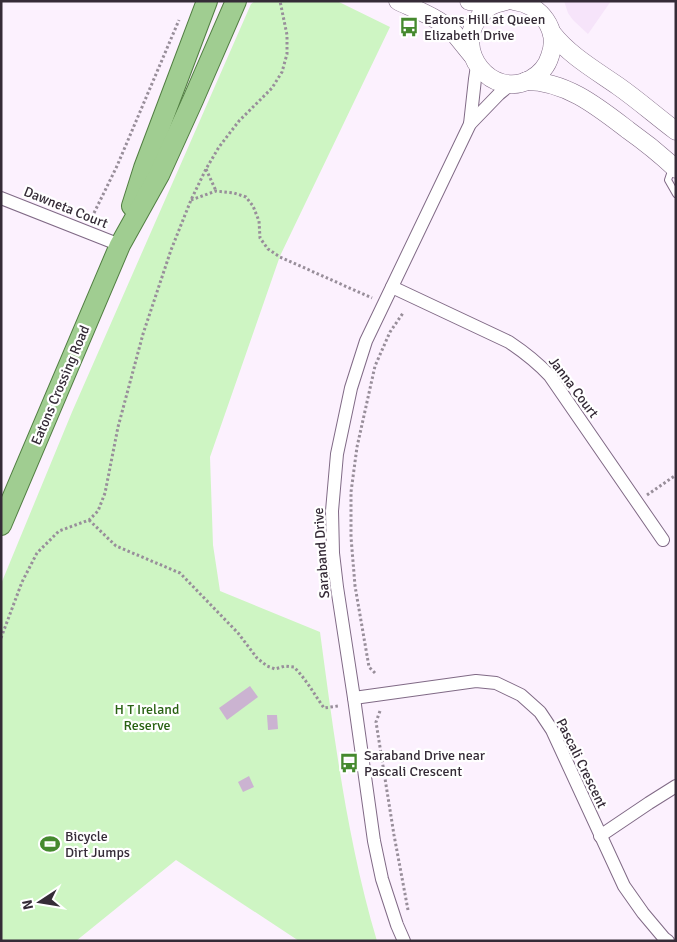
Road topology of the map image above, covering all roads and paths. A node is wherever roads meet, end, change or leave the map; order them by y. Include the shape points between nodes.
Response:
1 (207, 1) edge
2 (236, 1) edge
3 (280, 1) edge
4 (398, 1) edge
5 (469, 1) edge
6 (514, 1) edge
7 (501, 3) edge
8 (544, 8) edge
9 (180, 19) dead end
10 (552, 33) junction
11 (475, 61) junction
12 (519, 83) junction
13 (470, 124) junction
14 (676, 130) edge
15 (206, 168) junction
16 (674, 168) edge
17 (216, 191) junction
18 (676, 194) edge
19 (1, 198) edge
20 (191, 200) junction
21 (94, 213) dead end
22 (120, 245) junction
23 (392, 287) junction
24 (384, 304) junction
25 (403, 313) dead end
26 (676, 475) edge
27 (637, 502) junction
28 (89, 520) junction
29 (1, 525) edge
30 (663, 540) dead end
31 (1, 638) edge
32 (375, 673) dead end
33 (354, 698) junction
34 (338, 706) dead end
35 (380, 710) dead end
36 (676, 786) edge
37 (600, 836) junction
38 (410, 918) dead end
39 (404, 941) edge
40 (668, 941) edge

1 - 22 main road, Eatons Crossing Road via 144,168
2 - 22 main road, Eatons Crossing Road via 159,175
3 - 15 path via 287,35 287,54 282,72 272,88 238,121
4 - 11 street via 442,24
5 - 7 street
6 - 8 street
7 - 11 street via 485,10 474,25 470,43
8 - 10 street
9 - 21 path
10 - 12 street via 552,51 545,67 536,76
10 - 14 street via 570,52
11 - 12 street via 487,76 498,82
11 - 13 street, Saraband Drive
12 - 13 street, Saraband Drive via 499,94
12 - 16 street via 546,83 581,97 642,140
13 - 23 street, Saraband Drive
15 - 17 path
15 - 20 path
16 - 18 lane via 668,180
17 - 20 path
17 - 24 path via 246,197 259,222 260,238 268,249
19 - 22 street, Dawneta Court
20 - 28 path via 143,334 120,419 105,493 98,511
22 - 29 main road, Eatons Crossing Road
23 - 24 street, Saraband Drive
23 - 27 street, Janna Court via 509,342 538,363
24 - 33 street, Saraband Drive via 350,388 337,454 332,511 333,553
25 - 32 path via 390,332 375,366 357,447 351,492 355,586 369,667
26 - 27 path
27 - 30 street, Janna Court
28 - 31 path via 59,532 38,553 22,582
28 - 34 path via 116,546 180,573 238,633 257,658 275,669 294,667 324,708
33 - 37 street, Pascali Crescent via 476,681 496,683 522,695 540,712 552,730
33 - 39 street, Saraband Drive via 382,879
35 - 38 path via 376,722
36 - 37 street
37 - 40 street, Pascali Crescent via 624,886

